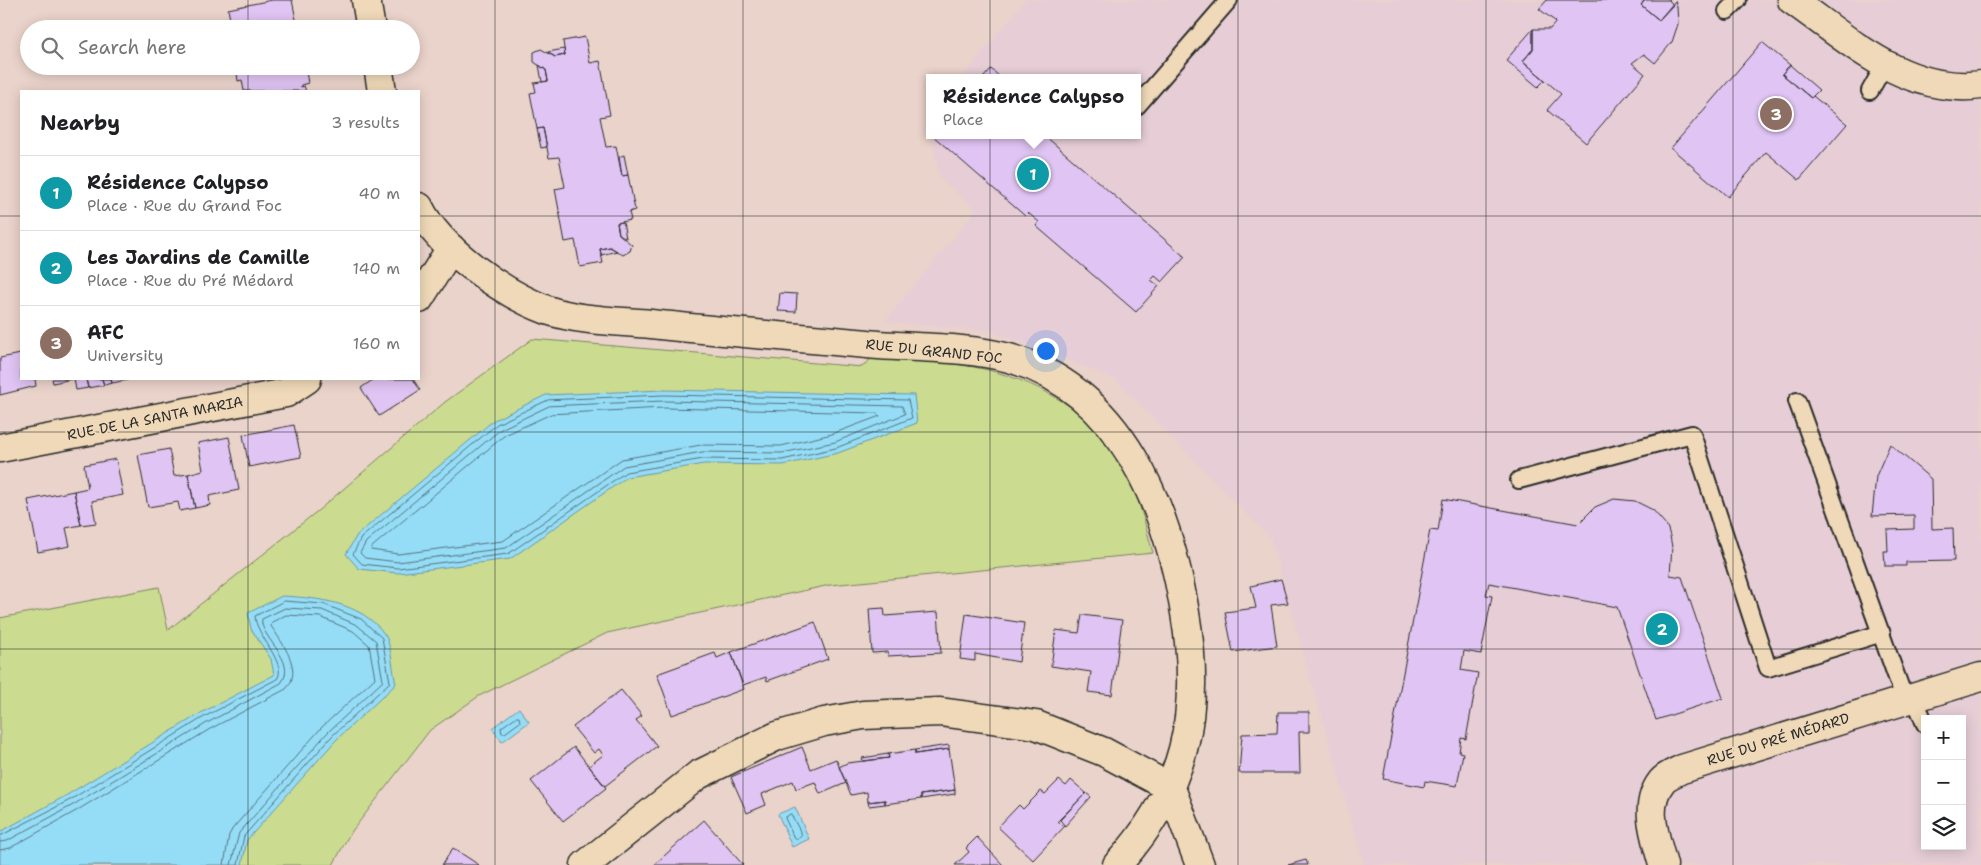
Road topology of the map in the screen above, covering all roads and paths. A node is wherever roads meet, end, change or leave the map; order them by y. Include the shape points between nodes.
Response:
1 (366, 0) edge
2 (1229, 0) edge
3 (1792, 0) edge
4 (369, 20) edge
5 (1885, 64) junction
6 (379, 75) edge
7 (1981, 86) edge
8 (382, 90) edge
9 (1870, 91) dead end
10 (1141, 101) edge
11 (420, 208) edge
12 (450, 248) junction
13 (420, 297) edge
14 (306, 380) edge
15 (1797, 401) dead end
16 (0, 448) edge
17 (1518, 480) dead end
18 (1882, 633) junction
19 (1981, 677) edge
20 (1910, 699) junction
21 (1921, 717) edge
22 (1171, 788) junction
23 (585, 865) edge
24 (1117, 865) edge
25 (1200, 865) edge
26 (1663, 865) edge

1 - 4 street
2 - 10 lane
3 - 5 street via 1828,28
5 - 7 street via 1932,85
5 - 9 lane
6 - 8 street
11 - 12 street, RUE DU GRAND FOC
12 - 13 street
12 - 22 street, RUE DU GRAND FOC via 499,287 547,310 577,317 968,352 1017,362 1044,372 1072,390 1121,437 1142,469 1171,551 1183,598 1191,647 1192,684 1189,724
14 - 16 street, RUE DE LA SANTA MARIA via 286,393
15 - 18 lane
17 - 18 lane via 1692,434 1768,668
18 - 20 lane
19 - 20 street, RUE DU PRÉ MÉDARD
20 - 21 lane
20 - 26 street, RUE DU PRÉ MÉDARD via 1682,769 1662,780 1651,802 1653,827
22 - 23 street via 1104,752 1036,725 940,712 863,715 777,736 698,775
22 - 24 street, RUE DU GRAND FOC via 1155,818
22 - 25 street

